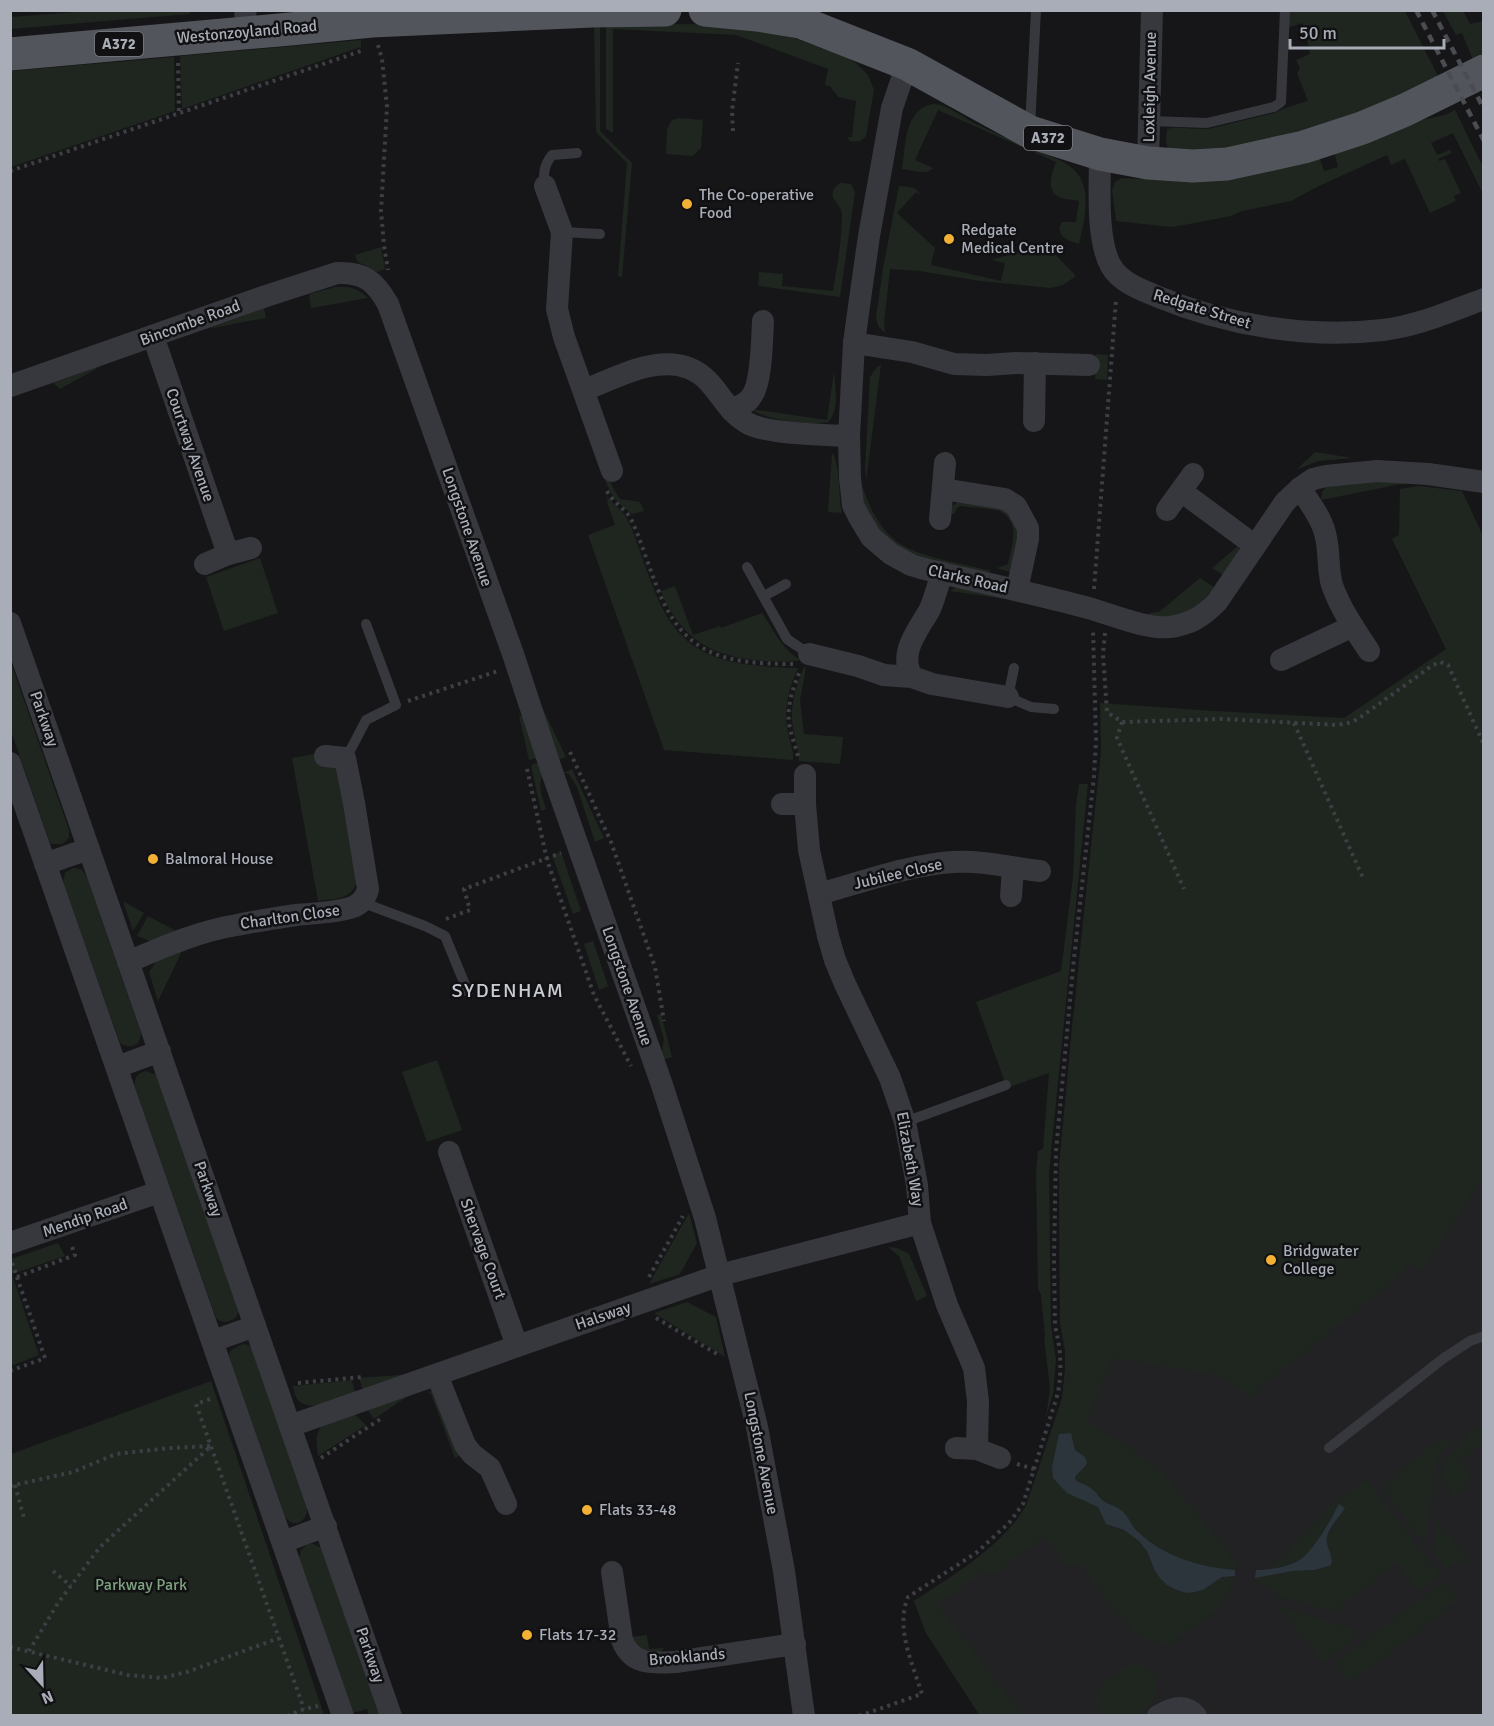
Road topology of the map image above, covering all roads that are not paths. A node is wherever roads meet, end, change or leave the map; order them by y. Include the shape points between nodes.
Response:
1 (665, 10) edge
2 (705, 10) edge
3 (1036, 10) edge
4 (1152, 10) edge
5 (1285, 10) edge
6 (515, 12) edge
7 (801, 16) edge
8 (246, 22) edge
9 (10, 54) edge
10 (907, 64) junction
11 (1484, 71) edge
12 (1149, 122) junction
13 (1030, 132) junction
14 (577, 153) dead end
15 (1100, 154) junction
16 (1148, 163) junction
17 (545, 186) joint
18 (562, 232) junction
19 (600, 234) dead end
20 (371, 280) joint
21 (1484, 299) edge
22 (763, 321) dead end
23 (153, 336) junction
24 (855, 343) junction
25 (1035, 363) junction
26 (1089, 364) dead end
27 (10, 386) edge
28 (584, 390) junction
29 (731, 410) junction
30 (1034, 421) dead end
31 (849, 436) junction
32 (945, 463) dead end
33 (612, 471) road end
34 (1484, 482) edge
35 (1300, 488) junction
36 (943, 489) junction
37 (1167, 510) dead end
38 (940, 519) dead end
39 (1254, 545) junction
40 (251, 548) dead end
41 (228, 554) junction
42 (205, 564) dead end
43 (747, 567) dead end
44 (942, 573) junction
45 (786, 584) dead end
46 (1017, 590) junction
47 (764, 596) junction
48 (10, 623) edge
49 (366, 624) dead end
50 (1353, 626) junction
51 (1369, 651) dead end
52 (808, 654) joint
53 (1281, 660) dead end
54 (1014, 668) dead end
55 (912, 677) junction
56 (1008, 697) junction
57 (1054, 709) dead end
58 (335, 757) joint
59 (10, 763) edge
60 (805, 775) road end
61 (782, 804) dead end
62 (805, 804) junction
63 (88, 849) junction
64 (45, 864) junction
65 (1012, 868) junction
66 (1040, 871) dead end
67 (819, 894) junction
68 (1011, 896) dead end
69 (361, 902) junction
70 (128, 962) junction
71 (468, 992) dead end
72 (160, 1051) junction
73 (117, 1067) junction
74 (1006, 1084) dead end
75 (905, 1122) junction
76 (449, 1151) dead end
77 (159, 1191) junction
78 (920, 1223) junction
79 (10, 1244) edge
80 (720, 1275) junction
81 (255, 1326) junction
82 (1484, 1336) edge
83 (213, 1341) junction
84 (517, 1346) junction
85 (437, 1375) junction
86 (290, 1426) junction
87 (1329, 1448) dead end
88 (1000, 1458) dead end
89 (506, 1504) dead end
90 (326, 1526) junction
91 (283, 1542) junction
92 (612, 1572) dead end
93 (795, 1644) junction
94 (340, 1709) edge
95 (391, 1716) edge
96 (804, 1716) edge
97 (1158, 1716) edge
98 (1196, 1716) edge

1 - 6 main road, Westonzoyland Road / A372
2 - 7 main road, A372
3 - 13 lane
4 - 12 street, Loxleigh Avenue
5 - 12 lane via 1281,102 1207,123
6 - 8 main road, Westonzoyland Road / A372 via 379,36
7 - 10 main road, A372
8 - 9 main road, Westonzoyland Road / A372 via 178,38
10 - 13 main road, A372
10 - 24 street, Clarks Road via 892,108 879,174
11 - 16 main road, A372 via 1405,110 1304,147 1227,164
12 - 16 street, Loxleigh Avenue
13 - 15 main road, A372
14 - 17 lane via 552,155 545,164
15 - 16 main road, A372
15 - 21 street, Redgate Street via 1100,211 1107,260 1121,279 1152,295 1246,323 1301,331 1364,332 1414,323
17 - 18 street
18 - 19 lane
18 - 28 street via 557,309
20 - 23 street, Bincombe Road via 349,272 337,273
20 - 80 street, Longstone Avenue via 388,304 517,665 662,1085
22 - 29 street via 753,394
23 - 27 street, Bincombe Road
23 - 41 street, Courtway Avenue
24 - 25 street via 912,352 954,364
24 - 31 street, Clarks Road
25 - 26 street
25 - 30 street
28 - 29 street via 648,366 680,365 698,373
28 - 33 street
29 - 31 street via 760,427
31 - 44 street, Clarks Road via 853,505 871,537 911,565
32 - 36 street
34 - 35 street, Clarks Road via 1377,471 1326,476
35 - 39 street, Clarks Road
35 - 50 street via 1326,534 1332,584
36 - 38 street
36 - 46 street via 1005,499 1017,506 1028,528 1028,539
37 - 39 street via 1187,482
39 - 46 street, Clarks Road via 1217,602 1203,616 1167,628
40 - 41 street
41 - 42 street
43 - 47 lane
44 - 46 street, Clarks Road
44 - 55 street via 936,596 907,651
45 - 47 lane
47 - 52 lane via 787,639
48 - 63 street, Parkway
49 - 58 lane via 396,705 366,720 352,747
50 - 51 street
50 - 53 street
52 - 55 street via 884,675
54 - 56 lane
55 - 56 street
56 - 57 lane via 1031,707
58 - 69 street, Charlton Close via 354,803 368,889
59 - 64 street
60 - 62 street, Elizabeth Way
61 - 62 street
62 - 67 street, Elizabeth Way via 809,850
63 - 64 street
63 - 70 street, Parkway
64 - 73 street
65 - 66 street, Jubilee Close
65 - 67 street, Jubilee Close via 967,862 929,865
65 - 68 street
67 - 75 street, Elizabeth Way via 835,960 890,1078
69 - 70 street, Charlton Close via 336,911 220,928
69 - 71 lane via 445,936
70 - 72 street, Parkway
72 - 73 street
72 - 81 street, Parkway
73 - 77 street
74 - 75 lane
75 - 78 street, Elizabeth Way
76 - 84 street, Shervage Court
77 - 79 street, Mendip Road
77 - 83 street
78 - 80 street, Halsway
78 - 88 street, Elizabeth Way via 977,1382 978,1410 966,1449
80 - 84 street, Halsway
80 - 93 street, Longstone Avenue via 757,1427
81 - 83 street
81 - 86 street, Parkway
82 - 87 lane via 1444,1358
83 - 91 street
84 - 85 street, Halsway
85 - 86 street, Halsway
85 - 89 street via 465,1445 490,1468
86 - 90 street, Parkway
90 - 91 street
90 - 95 street, Parkway
91 - 94 street
92 - 93 street, Brooklands via 622,1640 626,1650 639,1660 676,1662
93 - 96 street, Longstone Avenue
97 - 98 street via 1170,1708 1182,1707

